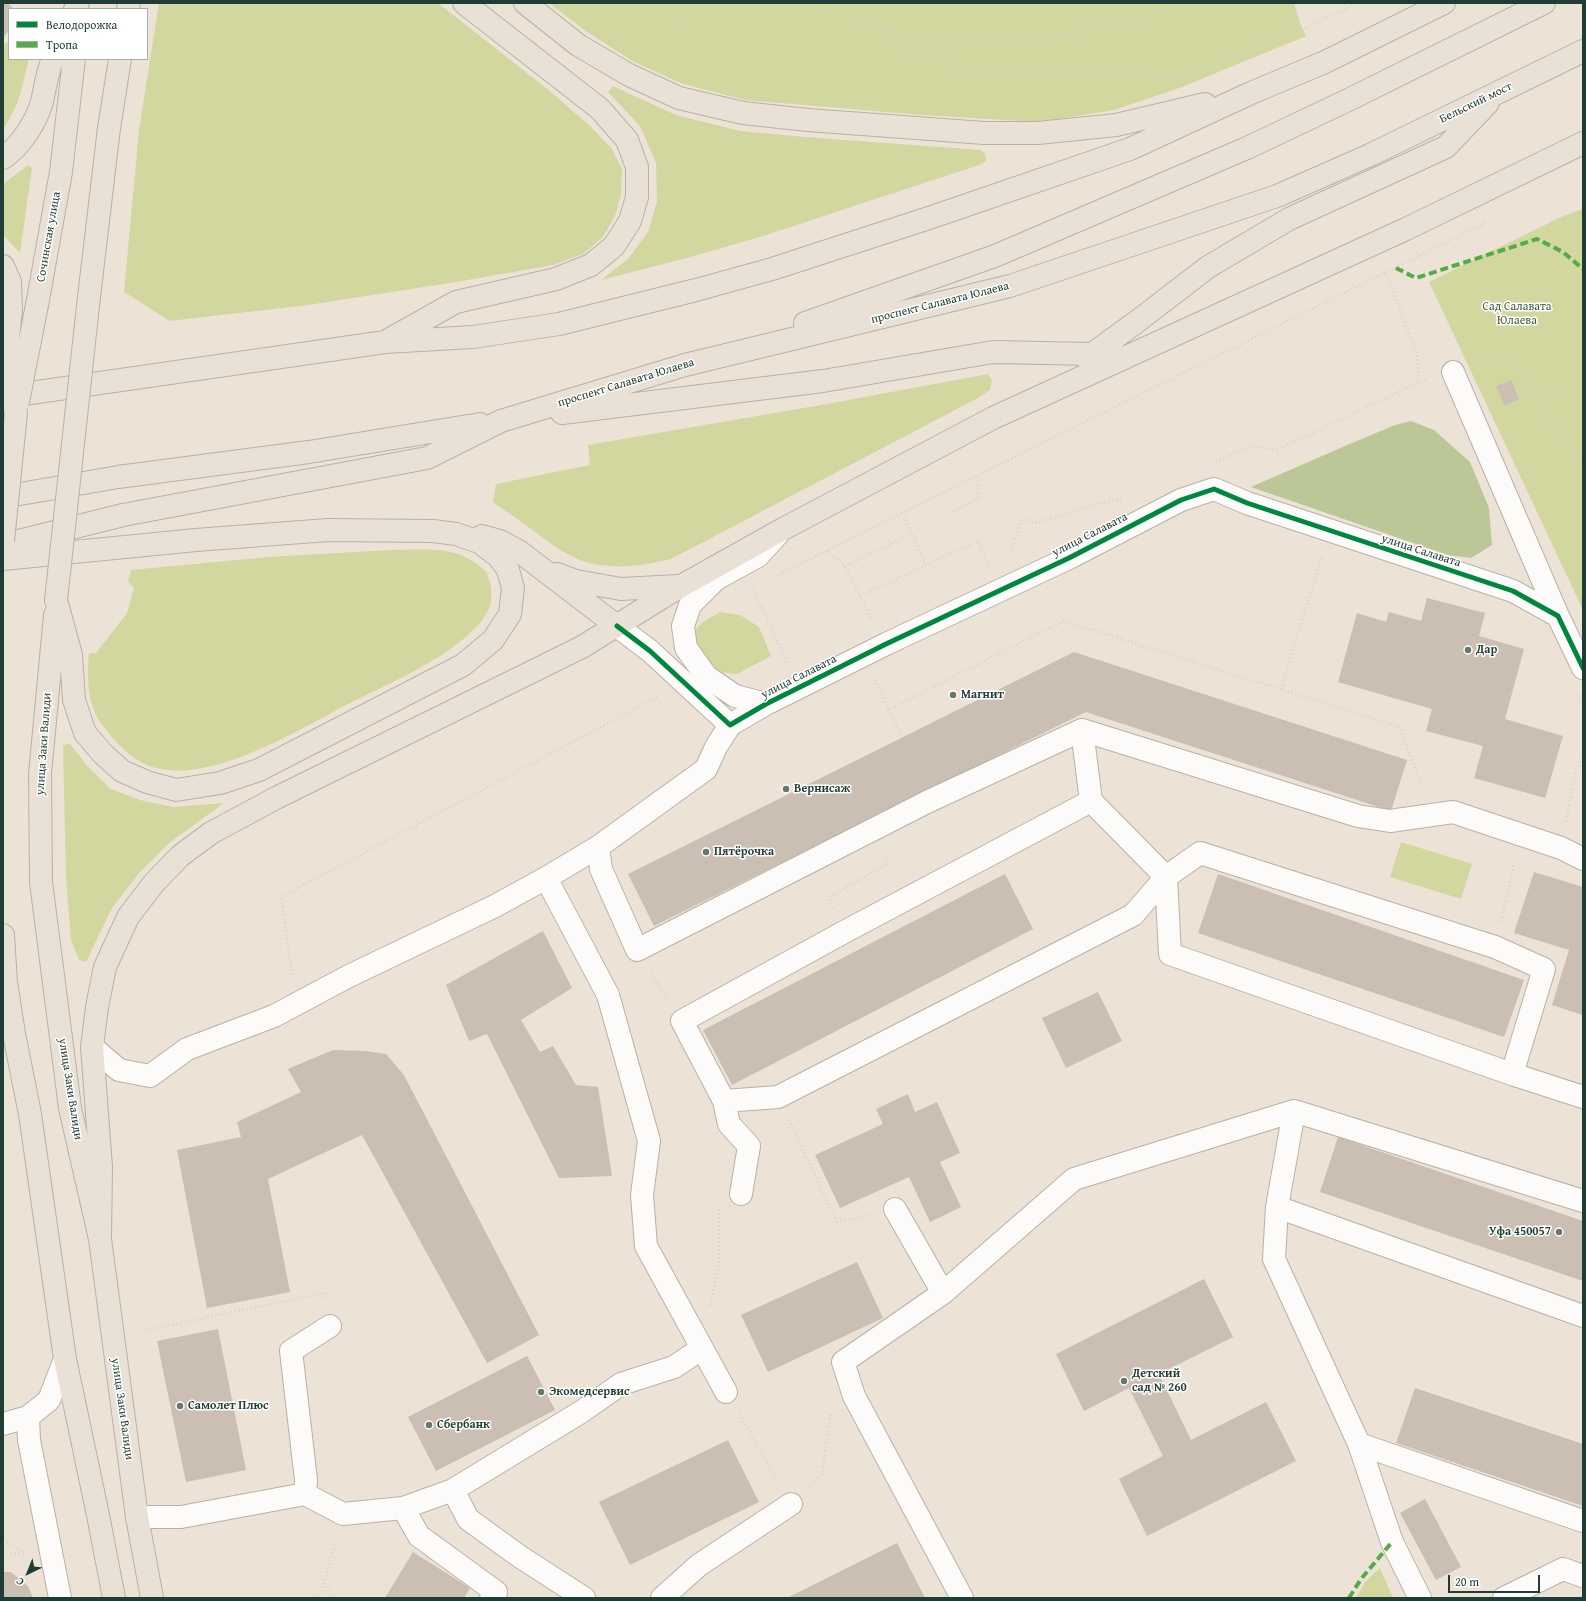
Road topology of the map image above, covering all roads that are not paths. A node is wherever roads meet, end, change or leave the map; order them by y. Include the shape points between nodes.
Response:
1 (464, 3) edge
2 (525, 3) edge
3 (1444, 3) edge
4 (1544, 3) edge
5 (1583, 51) edge
6 (53, 60) edge
7 (74, 60) edge
8 (120, 60) edge
9 (1499, 92) junction
10 (1251, 93) junction
11 (1583, 143) edge
12 (1370, 155) joint
13 (3, 158) edge
14 (3, 266) edge
15 (385, 342) junction
16 (1092, 354) junction
17 (1126, 358) junction
18 (685, 365) junction
19 (1453, 372) road end
20 (10, 405) edge
21 (993, 418) junction
22 (501, 421) junction
23 (3, 497) edge
24 (783, 529) junction
25 (456, 534) junction
26 (3, 541) edge
27 (3, 545) edge
28 (3, 558) edge
29 (542, 569) junction
30 (681, 586) junction
31 (1558, 616) junction
32 (617, 626) junction
33 (61, 656) junction
34 (1583, 668) edge
35 (766, 704) junction
36 (730, 725) junction
37 (1082, 730) junction
38 (1091, 801) junction
39 (598, 846) junction
40 (1583, 859) edge
41 (1166, 877) junction
42 (546, 878) junction
43 (3, 935) edge
44 (4, 979) edge
45 (92, 1047) junction
46 (1512, 1074) junction
47 (1583, 1097) edge
48 (724, 1101) junction
49 (1294, 1111) junction
50 (741, 1194) dead end
51 (1583, 1201) edge
52 (1277, 1208) junction
53 (895, 1209) road end
54 (100, 1239) junction
55 (944, 1293) junction
56 (1583, 1316) edge
57 (330, 1326) road end
58 (701, 1348) junction
59 (65, 1359) junction
60 (726, 1392) road end
61 (28, 1417) junction
62 (3, 1424) edge
63 (1359, 1444) junction
64 (453, 1490) junction
65 (305, 1494) junction
66 (791, 1504) road end
67 (403, 1508) junction
68 (137, 1517) junction
69 (1583, 1521) edge
70 (1583, 1576) edge
71 (60, 1598) edge
72 (114, 1598) edge
73 (152, 1598) edge
74 (492, 1598) edge
75 (584, 1598) edge
76 (662, 1598) edge
77 (962, 1598) edge
78 (1420, 1598) edge
79 (1504, 1598) edge

1 - 15 main road via 600,109 627,140 638,167 637,197 630,221 614,246 591,265 556,279 456,302
2 - 10 main road via 578,45 629,75 679,98 743,113 984,134 1038,133 1116,125
3 - 10 main road via 1324,62
4 - 18 main road via 1247,148 995,256
5 - 9 main road, Бельский мост
6 - 13 main road via 41,104 28,132
7 - 20 main road, Сочинская улица, bridge via 61,172 37,305
8 - 33 main road, bridge via 89,297 56,600
9 - 12 main road, Бельский мост
9 - 16 main road via 1446,147 1289,219 1208,267
10 - 15 main road via 1130,149 997,196 772,269 559,324 473,337
11 - 17 main road via 1406,229
12 - 18 main road, проспект Салавата Юлаева via 1277,196 1010,286
14 - 20 main road, bridge via 10,282 11,309 6,359
15 - 20 main road
16 - 17 main road
16 - 21 main road
16 - 22 main road via 993,352 823,382
17 - 21 main road
18 - 22 main road, проспект Салавата Юлаева
19 - 31 street
20 - 26 main road, bridge
21 - 24 main road
22 - 23 main road via 309,452 118,477
22 - 27 main road via 427,458 122,515
24 - 30 main road
24 - 35 street via 758,556 716,579 690,605 683,626 686,648 706,676 735,696
25 - 28 main road via 433,531 328,530
25 - 29 main road via 479,535 500,541
25 - 33 main road via 479,542 498,557 508,570 513,588 510,614 493,640 462,665 259,770 220,783 176,790 147,782 122,771 85,733
29 - 30 main road via 576,581 621,589
29 - 32 main road
30 - 32 main road
31 - 34 street
31 - 35 street, улица Салавата via 1513,591 1329,531 1214,489 1181,500 1069,558
32 - 36 street via 650,651
32 - 45 main road via 582,647 238,817 180,856 154,882 124,924 105,967
33 - 54 main road, улица Заки Валиди via 40,774 41,882 70,1108
35 - 36 street, улица Салавата
36 - 39 street via 706,769
37 - 38 street
37 - 39 street via 927,802 637,950 601,869
37 - 40 street via 1358,816 1390,821 1453,812 1561,848
38 - 41 street
38 - 48 street via 846,931 682,1022
39 - 42 street
41 - 46 street via 1170,954
41 - 46 street via 1200,853 1495,947 1544,968
41 - 48 street via 1133,915 778,1096
42 - 45 street via 274,1016 187,1049 150,1076 119,1070
42 - 58 street via 608,995 649,1141 642,1195 646,1246
43 - 44 main road
44 - 59 main road via 30,1114
45 - 54 main road via 101,1167
46 - 47 street
48 - 50 street via 729,1124 749,1146
49 - 51 street
49 - 52 street
49 - 55 street via 1074,1179
52 - 56 street
52 - 63 street via 1274,1259
53 - 55 street
54 - 68 main road, улица Заки Валиди
55 - 77 street via 843,1362 854,1396
57 - 65 street via 291,1351 306,1480
58 - 60 street
58 - 64 street via 674,1367 621,1384 581,1412
59 - 61 street via 49,1400
59 - 72 main road
61 - 62 street
61 - 71 street via 28,1440
63 - 69 street
63 - 78 street via 1392,1542
64 - 67 street
64 - 75 street via 468,1519
65 - 67 street via 343,1514
65 - 68 street via 181,1516
66 - 76 street via 699,1565
67 - 74 street via 419,1536 496,1592
68 - 73 main road, улица Заки Валиди
70 - 79 street via 1563,1569

